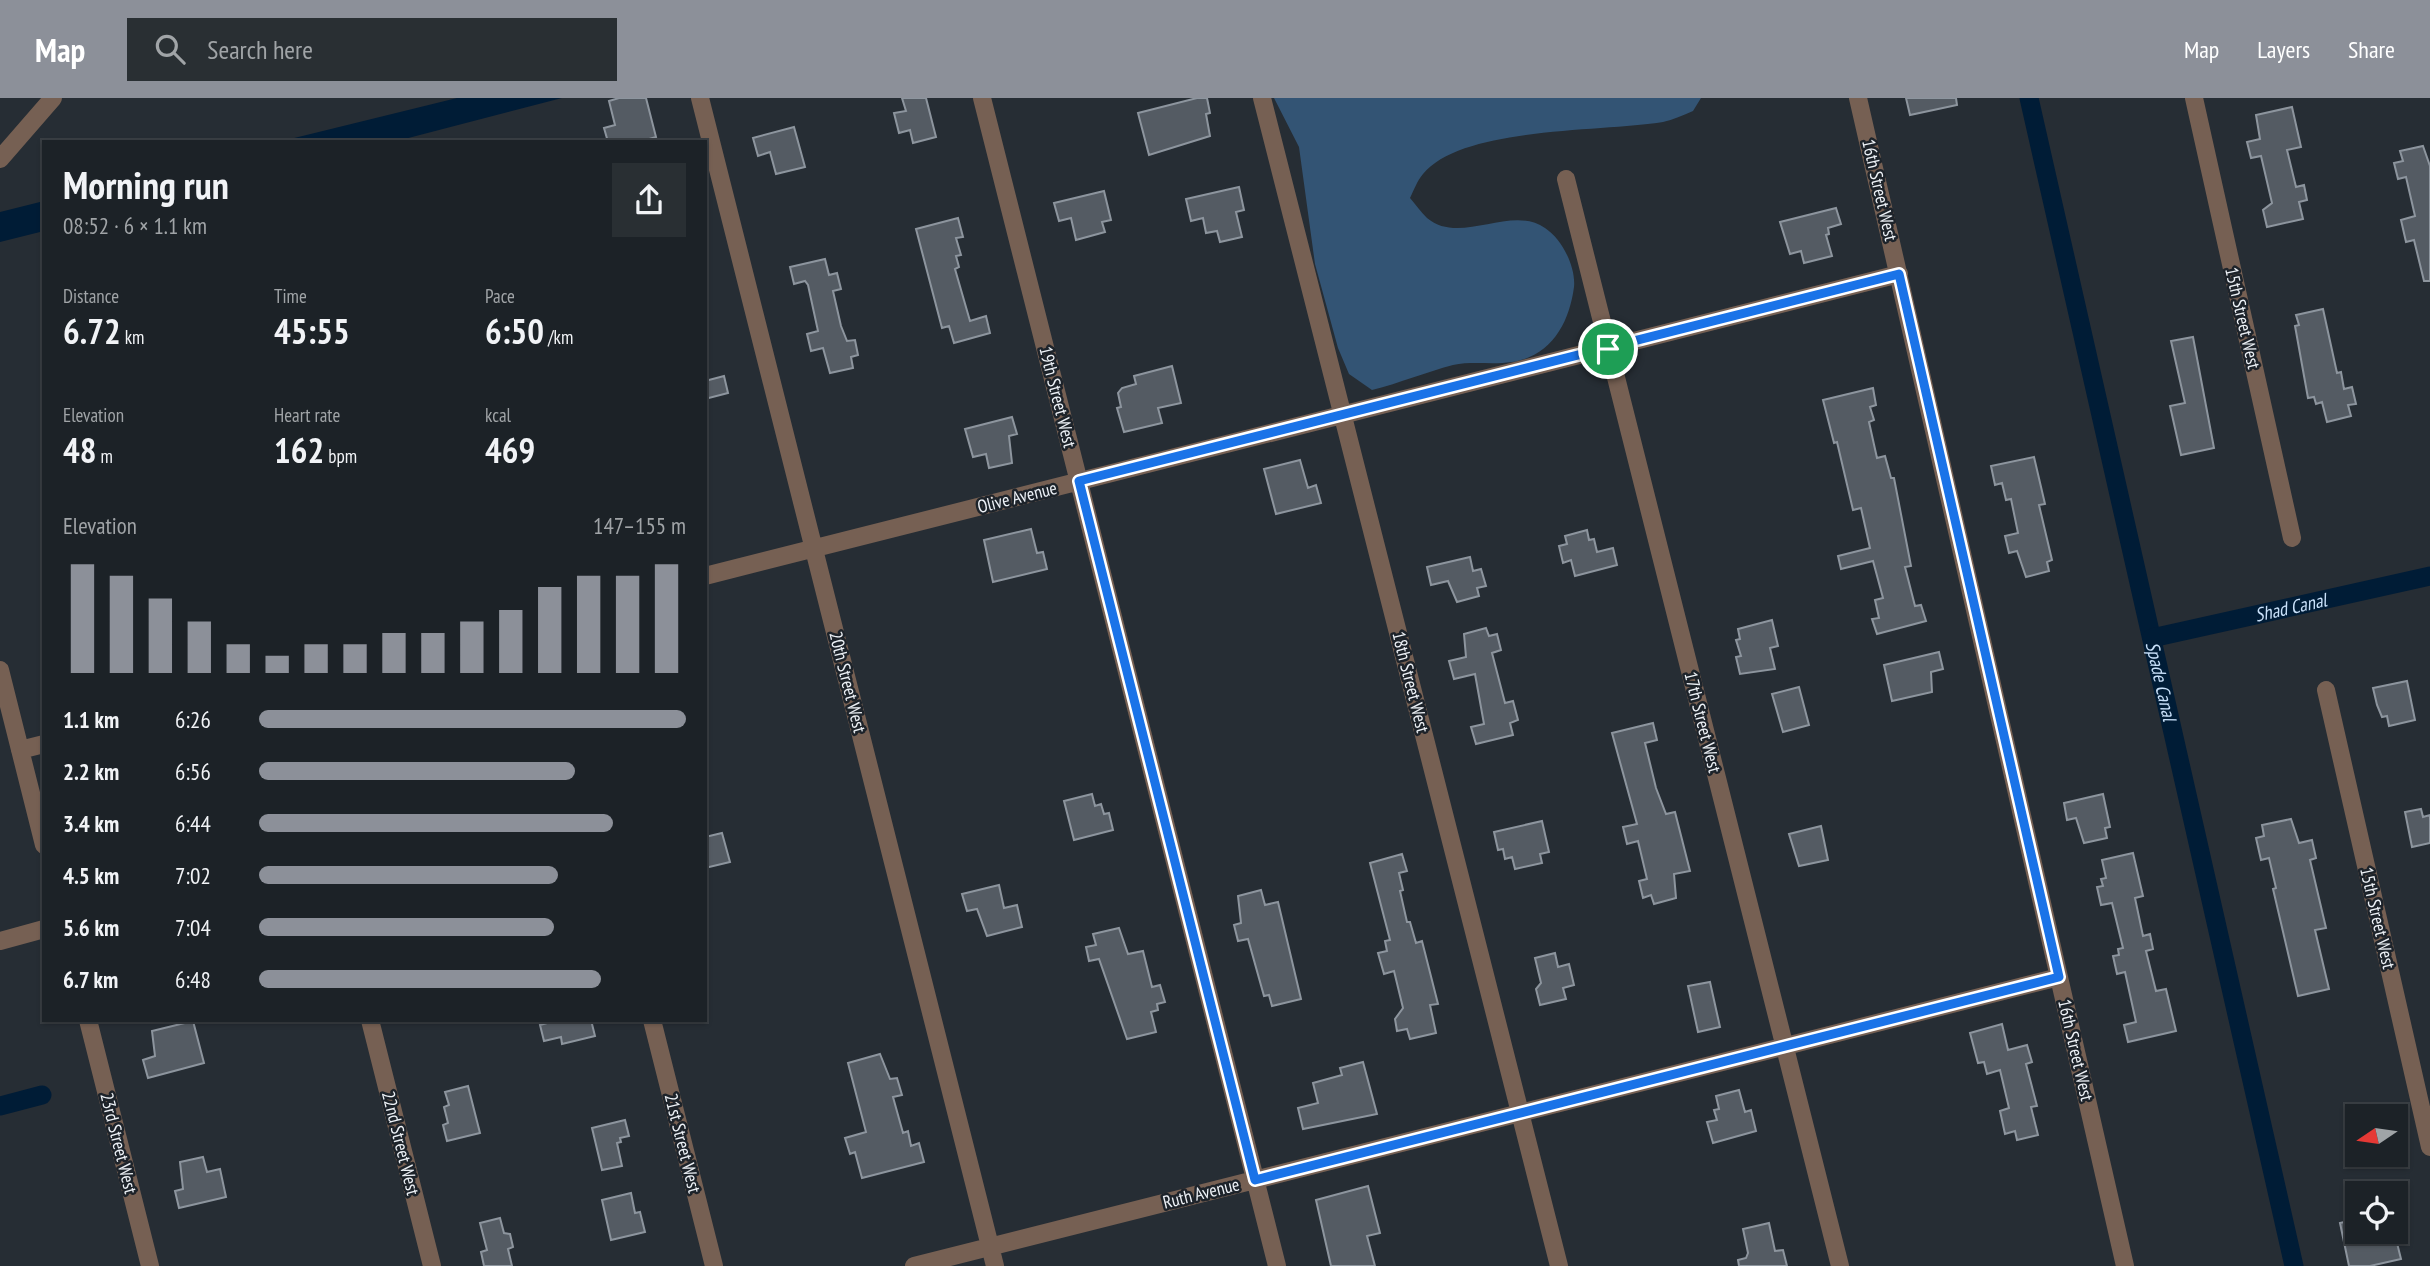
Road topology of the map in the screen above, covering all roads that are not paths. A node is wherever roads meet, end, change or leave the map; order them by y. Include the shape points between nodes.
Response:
1 (53, 98) edge
2 (700, 98) edge
3 (982, 98) edge
4 (1262, 98) edge
5 (1858, 98) edge
6 (2194, 98) edge
7 (0, 159) edge
8 (1566, 179) dead end
9 (1899, 274) junction
10 (1608, 349) junction
11 (1344, 416) junction
12 (1079, 481) junction
13 (2292, 538) dead end
14 (814, 549) junction
15 (707, 576) edge
16 (0, 670) edge
17 (2326, 690) dead end
18 (42, 744) edge
19 (20, 750) junction
20 (42, 837) edge
21 (42, 930) edge
22 (0, 941) edge
23 (2059, 977) junction
24 (89, 1022) edge
25 (371, 1022) edge
26 (653, 1022) edge
27 (1785, 1046) junction
28 (2425, 1101) edge
29 (1520, 1113) junction
30 (2430, 1147) edge
31 (1255, 1180) junction
32 (990, 1246) junction
33 (150, 1266) edge
34 (432, 1266) edge
35 (714, 1266) edge
36 (914, 1266) edge
37 (995, 1266) edge
38 (1277, 1266) edge
39 (1559, 1266) edge
40 (1840, 1266) edge
41 (2125, 1266) edge

1 - 7 street
2 - 14 street, 20th Street West
3 - 12 street, 19th Street West
4 - 11 street, 18th Street West
5 - 9 street, 16th Street West
6 - 13 street, 15th Street West
8 - 10 street, 17th Street West
9 - 10 street, Olive Avenue
9 - 23 street, 16th Street West
10 - 11 street, Olive Avenue
10 - 27 street, 17th Street West
11 - 12 street, Olive Avenue
11 - 29 street, 18th Street West
12 - 14 street, Olive Avenue
12 - 31 street, 19th Street West
14 - 15 street, Olive Avenue
14 - 32 street, 20th Street West
16 - 19 street
17 - 28 street, 15th Street West
18 - 19 street
19 - 20 street
21 - 22 street
23 - 27 street, Ruth Avenue
23 - 41 street, 16th Street West
24 - 33 street, 23rd Street West
25 - 34 street, 22nd Street West
26 - 35 street, 21st Street West
27 - 29 street, Ruth Avenue
27 - 40 street, 17th Street West
28 - 30 street, 15th Street West
29 - 31 street, Ruth Avenue
29 - 39 street, 18th Street West
31 - 32 street, Ruth Avenue
31 - 38 street, 19th Street West
32 - 36 street, Ruth Avenue
32 - 37 street, 20th Street West

